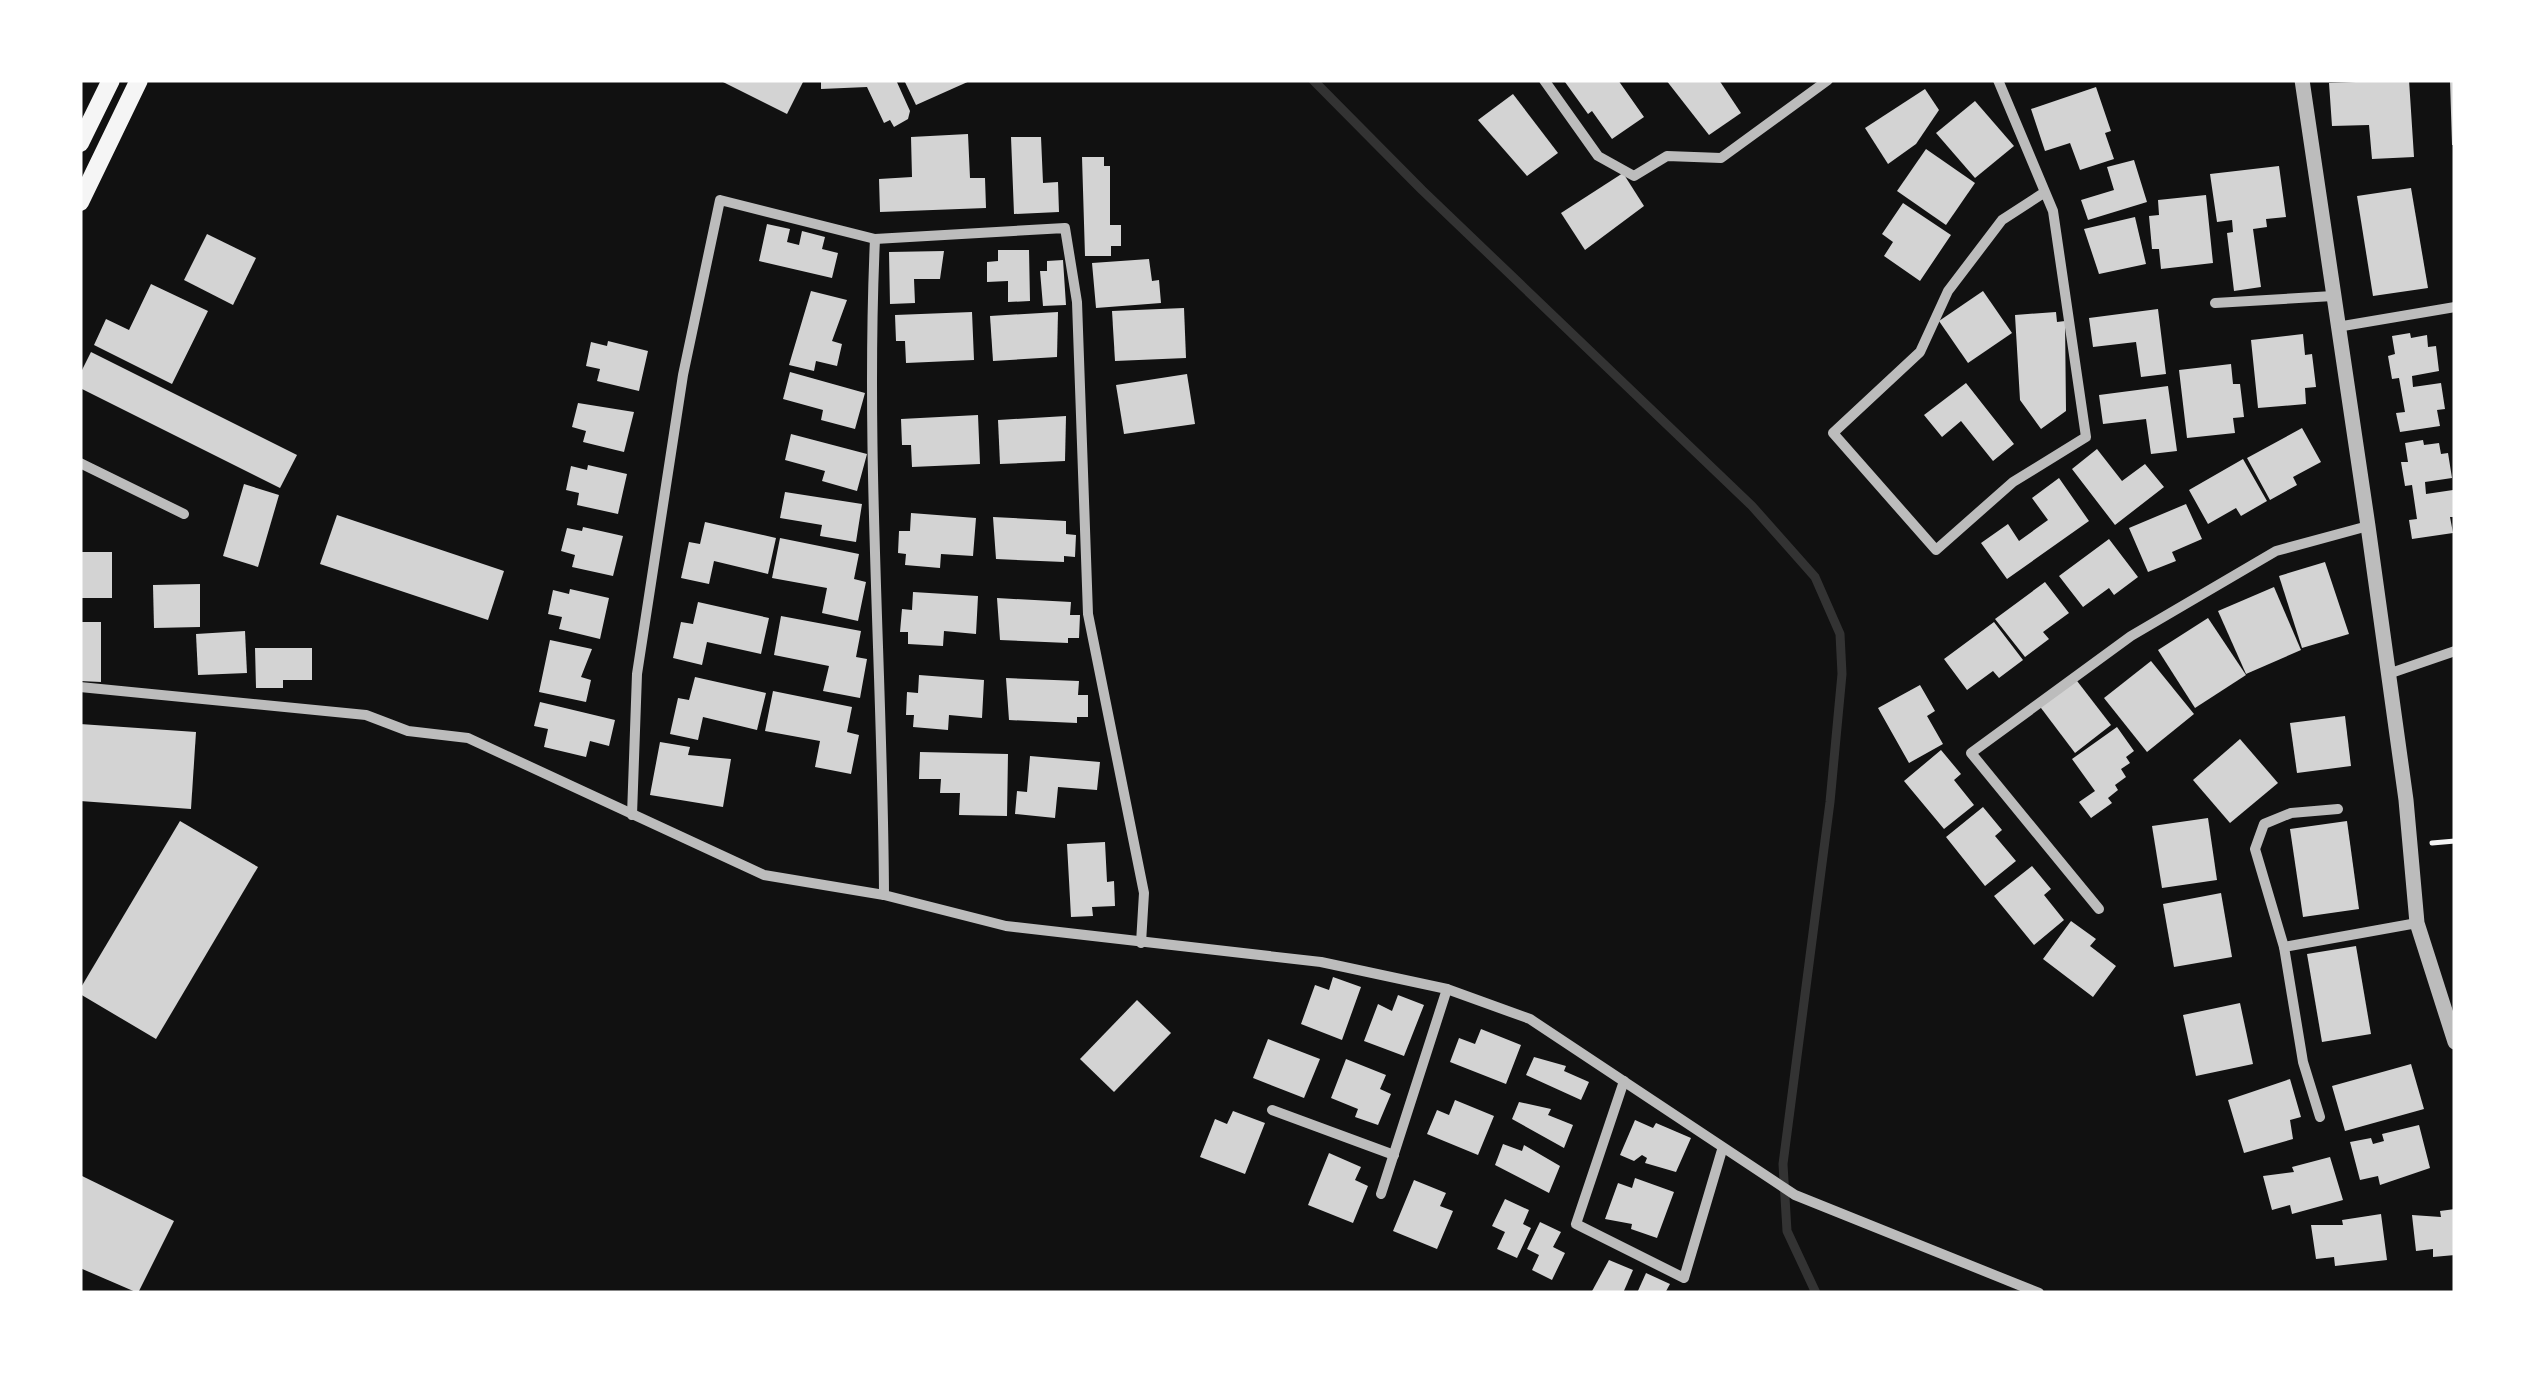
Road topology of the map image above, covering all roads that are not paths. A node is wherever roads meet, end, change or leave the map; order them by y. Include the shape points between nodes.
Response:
1 (111, 80) edge
2 (139, 80) edge
3 (1544, 80) edge
4 (1828, 80) edge
5 (1998, 80) edge
6 (2302, 80) edge
7 (80, 143) edge
8 (2045, 192) junction
9 (80, 202) edge
10 (875, 239) junction
11 (2333, 296) junction
12 (2215, 303) dead end
13 (2455, 307) edge
14 (2337, 327) junction
15 (80, 463) edge
16 (184, 514) dead end
17 (2368, 526) junction
18 (2455, 651) edge
19 (2388, 674) junction
20 (80, 687) edge
21 (2338, 809) dead end
22 (632, 815) junction
23 (884, 896) junction
24 (2099, 909) dead end
25 (2417, 922) junction
26 (1141, 943) junction
27 (2284, 947) junction
28 (1446, 989) junction
29 (2455, 1042) edge
30 (1624, 1081) junction
31 (1272, 1110) dead end
32 (2320, 1117) dead end
33 (1722, 1150) junction
34 (1394, 1155) junction
35 (1382, 1194) dead end
36 (2039, 1293) edge

1 - 7 main road
2 - 9 main road
3 - 4 street via 1598,156 1634,176 1667,156 1721,158
5 - 8 street
6 - 11 street
8 - 8 street via 2086,437 2013,482 1936,550 1833,433 1920,352 1948,291 2002,220
10 - 22 street via 720,200 684,375 637,674
10 - 23 street via 870,357
10 - 26 street via 1065,228 1077,302 1088,614 1144,893
11 - 12 street
11 - 14 street
13 - 14 street
14 - 17 street
15 - 16 street
17 - 19 street
17 - 24 street via 2276,550 2132,636 1971,753
18 - 19 street
19 - 25 street
20 - 22 street via 366,715 408,731 468,738
21 - 27 street via 2291,813 2264,824 2255,849
22 - 23 street via 764,876
23 - 26 street via 1006,926
25 - 27 street
25 - 29 street
26 - 28 street via 1321,962
27 - 32 street
28 - 30 street via 1530,1019
28 - 34 street
30 - 33 street
30 - 33 street via 1576,1224 1684,1278
31 - 34 street
33 - 36 street via 1796,1195
34 - 35 street

